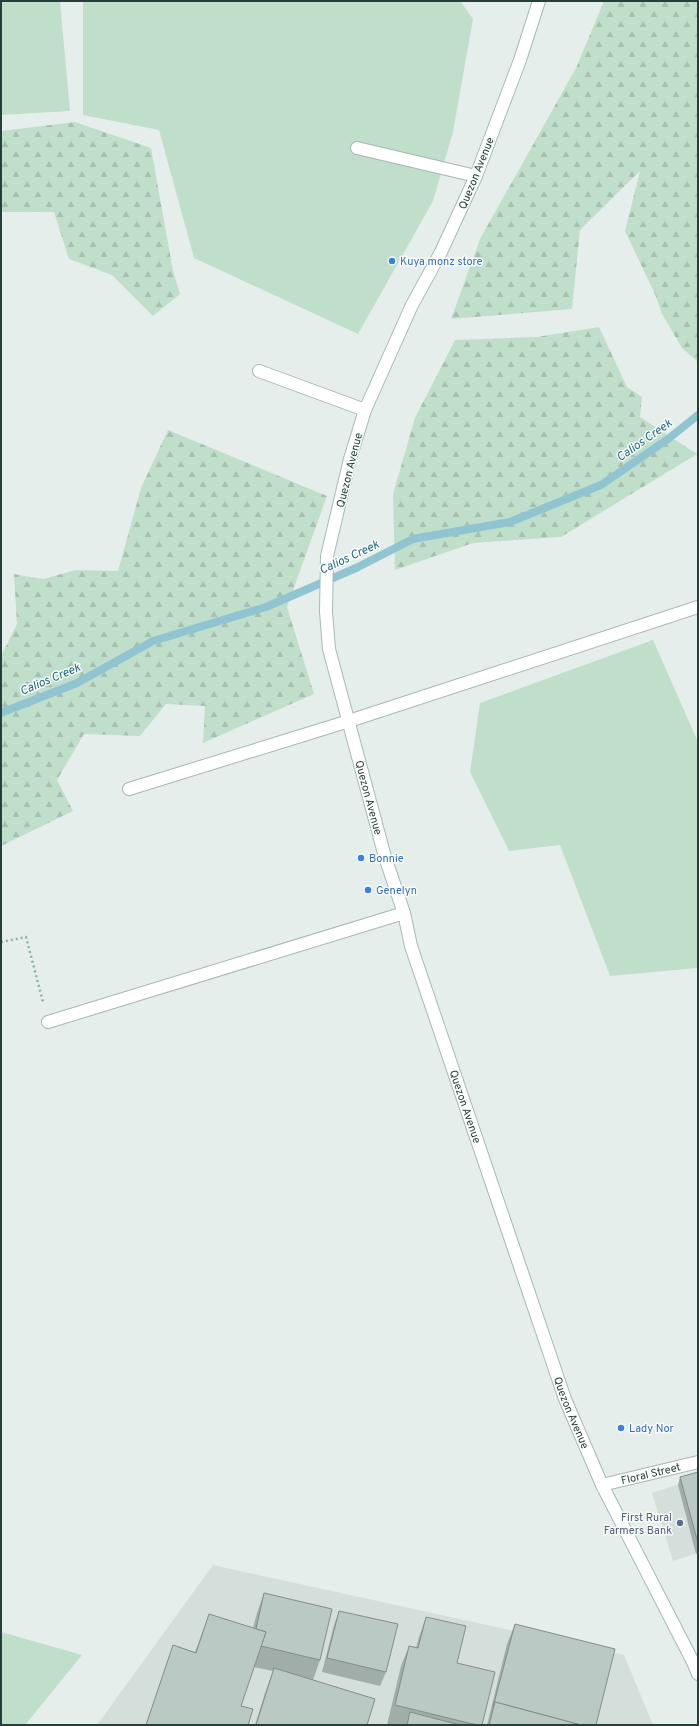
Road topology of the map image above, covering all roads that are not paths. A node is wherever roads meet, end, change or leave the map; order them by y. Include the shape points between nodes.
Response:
1 (539, 1) edge
2 (358, 148) dead end
3 (476, 176) junction
4 (259, 371) dead end
5 (364, 410) junction
6 (698, 607) edge
7 (349, 721) junction
8 (129, 790) dead end
9 (404, 913) junction
10 (48, 1022) road end
11 (698, 1462) edge
12 (602, 1485) junction
13 (698, 1674) edge

1 - 3 main road, Quezon Avenue via 520,60
2 - 3 main road
3 - 5 main road, Quezon Avenue via 441,252 412,305
4 - 5 main road
5 - 7 main road, Quezon Avenue via 327,556 326,612 329,649
6 - 7 main road
7 - 8 main road
7 - 9 main road, Quezon Avenue
9 - 10 main road
9 - 12 main road, Quezon Avenue via 411,946 563,1392
11 - 12 main road, Floral Street
12 - 13 main road, Quezon Avenue

